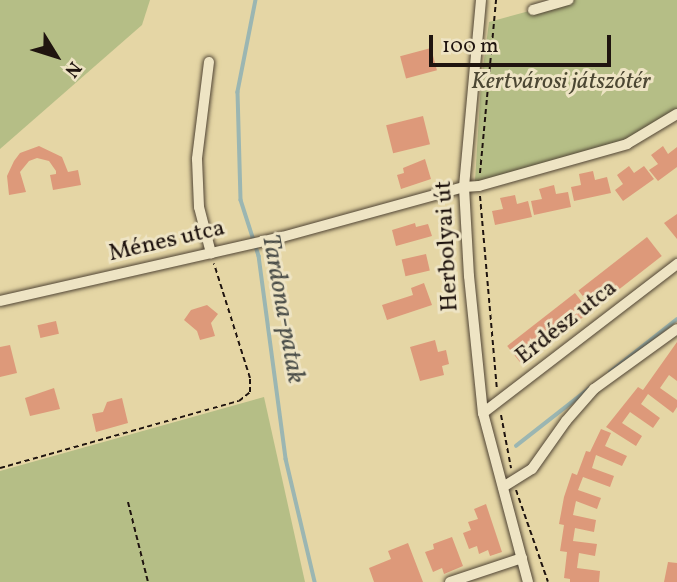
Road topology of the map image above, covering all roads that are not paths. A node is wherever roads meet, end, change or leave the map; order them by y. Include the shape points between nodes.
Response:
1 (481, 0) edge
2 (569, 0) edge
3 (533, 10) dead end
4 (209, 62) dead end
5 (677, 114) edge
6 (464, 187) junction
7 (211, 253) junction
8 (677, 264) edge
9 (0, 301) edge
10 (677, 329) edge
11 (483, 413) junction
12 (503, 487) junction
13 (522, 558) junction
14 (450, 582) edge
15 (528, 582) edge

1 - 6 street, Herbolyai út
2 - 3 street
4 - 7 street via 197,159 200,206
5 - 6 street, Ménes utca via 627,144
6 - 7 street, Ménes utca
6 - 11 street, Herbolyai út
7 - 9 street, Ménes utca
8 - 11 street, Erdész utca
10 - 12 street via 594,389 532,469
11 - 12 street, Herbolyai út
12 - 13 street, Herbolyai út
13 - 14 street
13 - 15 street, Herbolyai út

